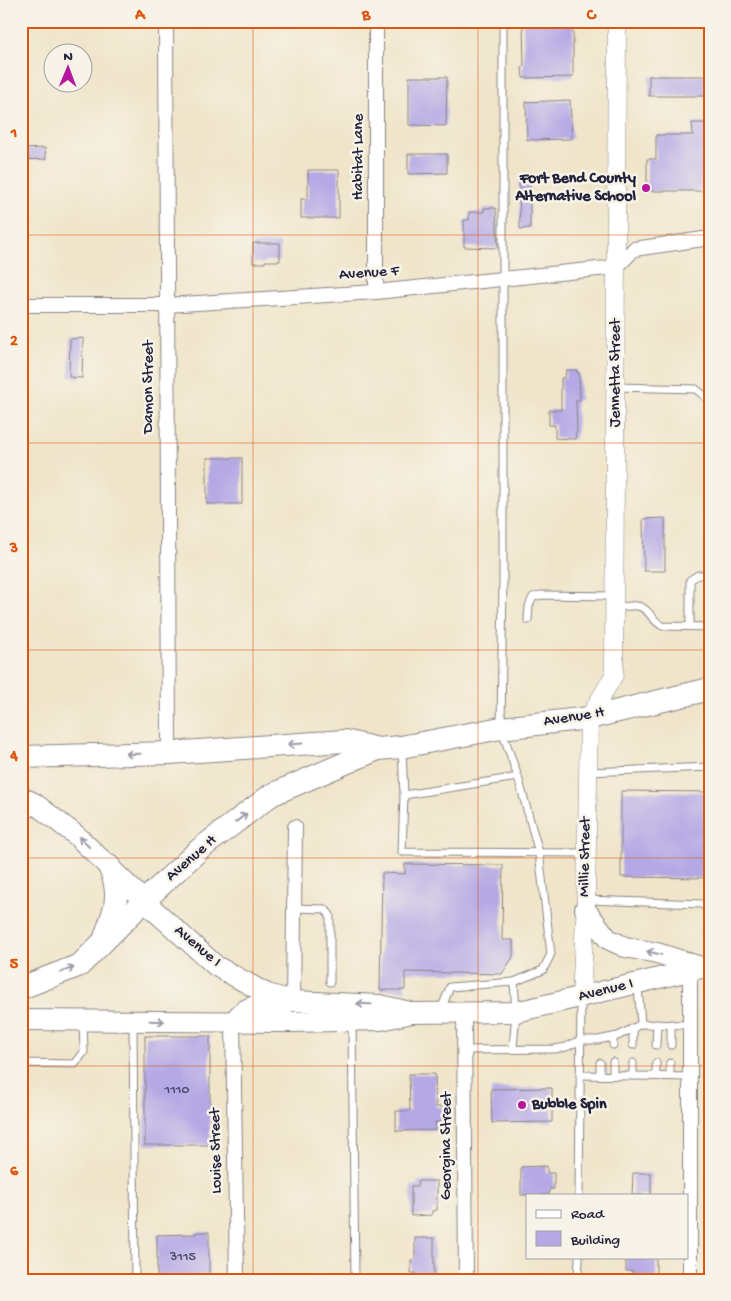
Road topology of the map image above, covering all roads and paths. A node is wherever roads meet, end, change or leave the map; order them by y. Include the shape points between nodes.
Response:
1 (166, 21) edge
2 (376, 21) edge
3 (503, 21) edge
4 (617, 21) edge
5 (710, 238) edge
6 (617, 267) junction
7 (503, 279) junction
8 (376, 292) junction
9 (21, 305) edge
10 (166, 305) junction
11 (616, 387) junction
12 (710, 401) edge
13 (710, 575) edge
14 (614, 602) junction
15 (528, 620) dead end
16 (690, 626) junction
17 (710, 627) edge
18 (710, 690) edge
19 (589, 718) junction
20 (501, 728) junction
21 (401, 747) junction
22 (378, 749) junction
23 (169, 753) junction
24 (21, 756) edge
25 (710, 767) edge
26 (588, 772) junction
27 (518, 777) junction
28 (404, 795) junction
29 (26, 806) edge
30 (295, 826) dead end
31 (539, 852) junction
32 (586, 853) junction
33 (109, 866) junction
34 (144, 901) junction
35 (585, 904) junction
36 (294, 908) junction
37 (710, 935) edge
38 (97, 948) junction
39 (700, 968) edge
40 (330, 982) dead end
41 (514, 982) junction
42 (638, 983) junction
43 (21, 988) edge
44 (581, 997) junction
45 (293, 1001) junction
46 (516, 1012) junction
47 (412, 1013) junction
48 (440, 1013) junction
49 (464, 1013) junction
50 (21, 1020) edge
51 (84, 1020) junction
52 (132, 1020) junction
53 (352, 1021) junction
54 (233, 1023) junction
55 (641, 1024) junction
56 (657, 1024) junction
57 (671, 1024) junction
58 (690, 1025) junction
59 (633, 1028) junction
60 (580, 1040) junction
61 (633, 1045) dead end
62 (656, 1045) dead end
63 (671, 1045) dead end
64 (513, 1049) junction
65 (464, 1050) junction
66 (613, 1062) dead end
67 (21, 1063) edge
68 (600, 1063) dead end
69 (633, 1063) dead end
70 (656, 1063) dead end
71 (670, 1063) dead end
72 (580, 1075) junction
73 (600, 1075) junction
74 (613, 1075) junction
75 (633, 1076) junction
76 (656, 1076) junction
77 (670, 1076) junction
78 (690, 1077) junction
79 (579, 1194) edge
80 (579, 1258) edge
81 (135, 1280) edge
82 (236, 1280) edge
83 (355, 1280) edge
84 (466, 1280) edge
85 (578, 1280) edge
86 (690, 1280) edge

1 - 10 street, Damon Street
2 - 8 street, Habitat Lane
3 - 7 lane
4 - 6 street, Jennetta Street
5 - 6 street via 634,249
6 - 7 street, Avenue F
6 - 11 street, Jennetta Street
7 - 8 street, Avenue F
7 - 20 lane
8 - 10 street, Avenue F
9 - 10 street, Avenue F
10 - 23 street, Damon Street
11 - 12 lane via 696,389
11 - 14 street, Jennetta Street
13 - 16 lane via 698,574 690,580
14 - 15 lane via 541,595 534,597 529,606
14 - 16 lane via 646,609 656,623 663,626
14 - 19 street, Jennetta Street via 614,674
16 - 17 lane
18 - 19 main road, Avenue H
19 - 20 main road, Avenue H
19 - 26 street, Millie Street
20 - 21 main road, Avenue H
20 - 27 lane
21 - 22 main road, Avenue H
21 - 28 lane
22 -> 23 main road, Avenue H via 344,741
34 -> 22 main road, Avenue H via 200,849 271,795
23 -> 24 main road, Avenue H
25 - 26 lane
26 - 32 street, Millie Street
27 - 28 lane
27 - 31 lane
28 - 31 lane via 402,852
33 -> 29 main road, Avenue I via 78,836
30 - 36 street
31 - 32 lane
31 - 41 lane via 550,954 543,970
32 - 35 street, Millie Street
33 - 34 main road, Avenue I
33 - 38 main road via 115,880 114,913
34 - 38 main road, Avenue H
34 - 45 main road, Avenue I via 216,966 267,994
35 - 37 lane via 702,904 708,910
39 -> 35 main road via 608,939
35 - 44 street, Millie Street
36 - 40 lane via 325,909 330,915
36 - 45 street
43 -> 38 main road, Avenue H via 80,965
39 - 42 main road, Avenue I
39 - 58 street
41 - 46 lane
41 - 48 lane via 450,987
42 - 44 main road, Avenue I
42 - 55 lane
44 - 46 main road, Avenue I
44 - 60 lane
47 -> 45 main road, Avenue I via 380,1005
45 - 54 main road via 248,1007 238,1014
46 - 49 main road, Avenue I
46 - 64 lane
47 - 48 main road, Avenue I
47 - 53 main road, Avenue I via 381,1020
48 - 49 main road, Avenue I
49 - 65 street, Georgina Street
50 - 51 main road, Avenue I
51 - 52 main road, Avenue I
51 - 67 lane via 84,1052 75,1064
52 -> 54 main road, Avenue I
52 - 81 lane
53 - 54 main road, Avenue I
53 - 83 lane
54 - 82 street, Louise Street
55 - 56 lane
55 - 59 lane
56 - 57 lane
56 - 62 lane
57 - 58 lane
57 - 63 lane
58 - 78 street
59 - 60 lane via 613,1041
59 - 61 lane
60 - 64 lane via 555,1049
60 - 72 lane
64 - 65 lane
65 - 84 street, Georgina Street
66 - 74 lane
68 - 73 lane
69 - 75 lane
70 - 76 lane
71 - 77 lane
72 - 73 lane
72 - 79 lane
73 - 74 lane
74 - 75 lane
75 - 76 lane
76 - 77 lane
77 - 78 lane
78 - 86 street
80 - 85 lane

